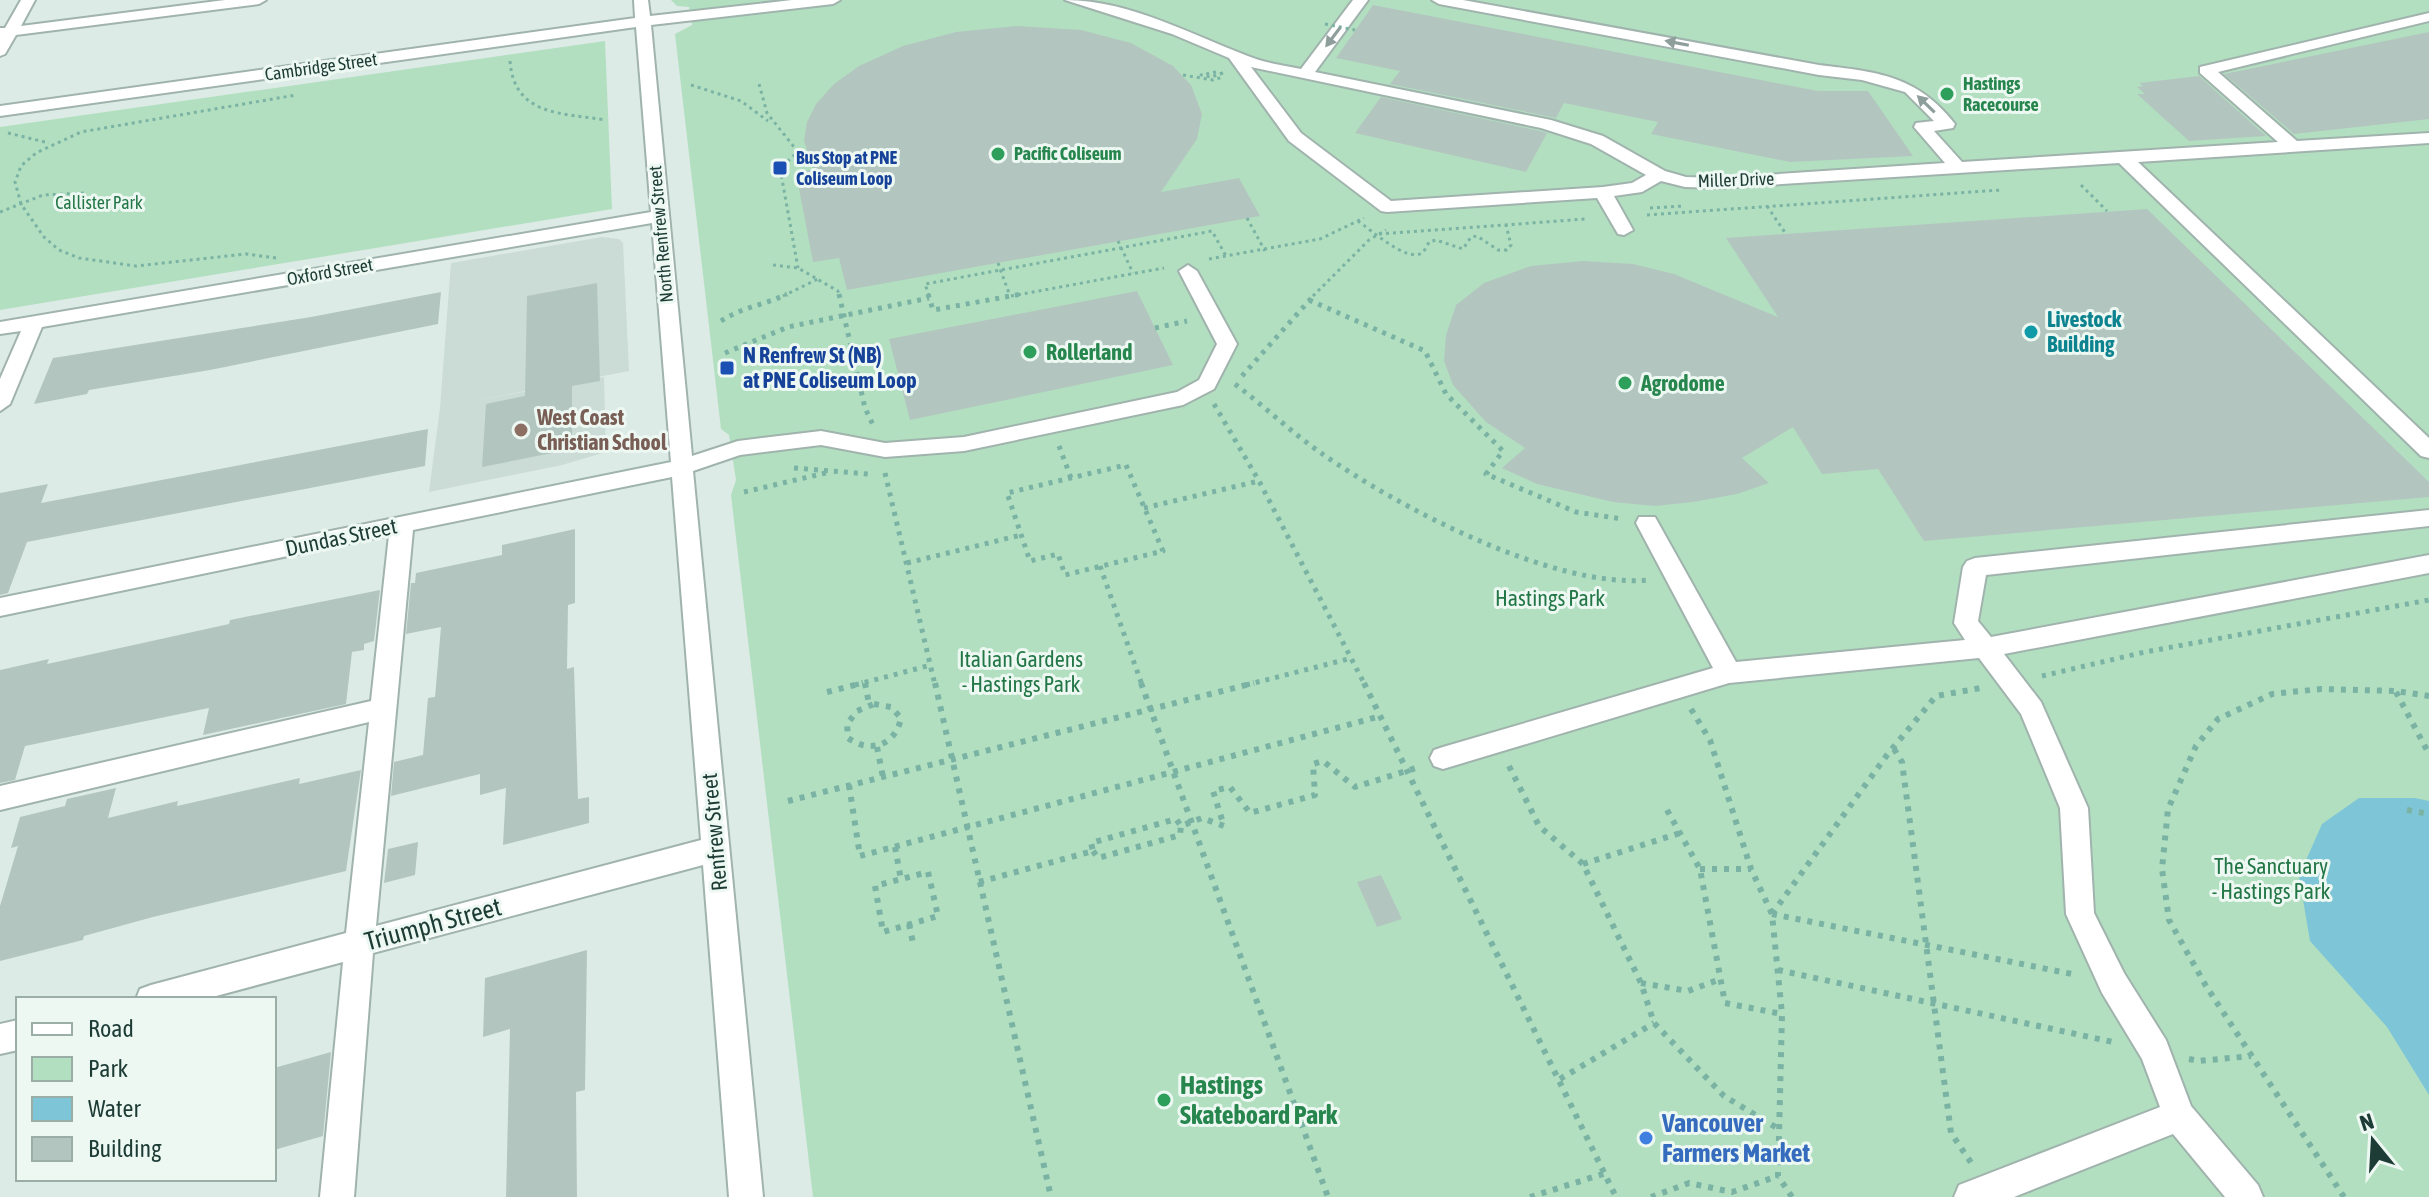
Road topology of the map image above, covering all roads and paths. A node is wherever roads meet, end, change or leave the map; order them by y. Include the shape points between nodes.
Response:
1 (28, 0) edge
2 (259, 0) edge
3 (641, 0) edge
4 (833, 0) edge
5 (1072, 0) edge
6 (1361, 0) edge
7 (1439, 0) edge
8 (1094, 3) edge
9 (2429, 17) edge
10 (643, 22) junction
11 (1325, 24) dead end
12 (1355, 30) dead end
13 (6, 32) edge
14 (0, 51) edge
15 (511, 52) dead end
16 (1236, 57) junction
17 (1305, 74) junction
18 (1183, 75) dead end
19 (1211, 77) dead end
20 (759, 84) dead end
21 (691, 85) dead end
22 (298, 94) dead end
23 (0, 111) edge
24 (606, 120) dead end
25 (771, 123) junction
26 (0, 131) edge
27 (2429, 138) edge
28 (50, 144) junction
29 (2293, 147) junction
30 (2122, 156) junction
31 (1957, 167) junction
32 (1659, 175) junction
33 (2094, 184) dead end
34 (2005, 190) dead end
35 (1603, 192) junction
36 (85, 193) dead end
37 (20, 202) junction
38 (1767, 206) junction
39 (2107, 211) dead end
40 (0, 212) edge
41 (1647, 215) dead end
42 (660, 216) junction
43 (1247, 218) dead end
44 (1364, 218) dead end
45 (1586, 219) dead end
46 (1358, 221) junction
47 (1506, 225) junction
48 (1624, 230) dead end
49 (1378, 234) junction
50 (1786, 234) dead end
51 (1118, 241) dead end
52 (1121, 248) junction
53 (1265, 251) junction
54 (1226, 256) junction
55 (998, 263) dead end
56 (281, 265) dead end
57 (773, 265) dead end
58 (1186, 266) junction
59 (798, 268) junction
60 (1001, 270) junction
61 (1133, 273) junction
62 (819, 278) junction
63 (1010, 296) junction
64 (929, 298) junction
65 (1309, 300) junction
66 (843, 315) junction
67 (721, 321) dead end
68 (34, 322) junction
69 (0, 328) edge
70 (1275, 340) dead end
71 (725, 353) dead end
72 (1207, 384) junction
73 (1234, 384) dead end
74 (0, 404) edge
75 (1058, 442) dead end
76 (885, 450) junction
77 (2429, 451) edge
78 (682, 467) junction
79 (835, 471) dead end
80 (1071, 478) junction
81 (1259, 481) junction
82 (744, 492) dead end
83 (1144, 508) junction
84 (2429, 518) edge
85 (1647, 523) joint
86 (402, 525) junction
87 (1021, 535) junction
88 (907, 563) junction
89 (2429, 564) edge
90 (1100, 566) junction
91 (1677, 579) junction
92 (2429, 600) edge
93 (0, 607) edge
94 (1984, 648) junction
95 (1352, 658) junction
96 (931, 665) junction
97 (1729, 673) junction
98 (2034, 677) dead end
99 (865, 682) junction
100 (1985, 687) dead end
101 (1678, 688) junction
102 (2396, 691) junction
103 (827, 692) dead end
104 (2429, 696) edge
105 (869, 704) junction
106 (1152, 708) junction
107 (382, 709) junction
108 (1381, 716) junction
109 (1497, 742) junction
110 (877, 747) junction
111 (1894, 749) junction
112 (2429, 754) edge
113 (1443, 758) joint
114 (953, 759) junction
115 (1172, 770) junction
116 (1407, 772) junction
117 (883, 777) junction
118 (849, 785) junction
119 (0, 798) edge
120 (788, 801) dead end
121 (1667, 810) dead end
122 (2407, 810) dead end
123 (2429, 814) edge
124 (1190, 822) junction
125 (969, 826) junction
126 (1181, 826) junction
127 (1680, 833) junction
128 (895, 847) junction
129 (715, 849) junction
130 (1093, 851) junction
131 (1583, 864) junction
132 (1700, 869) junction
133 (1751, 869) junction
134 (901, 880) junction
135 (979, 882) junction
136 (1772, 914) junction
137 (909, 924) junction
138 (360, 943) junction
139 (913, 943) dead end
140 (1927, 945) junction
141 (1778, 970) junction
142 (1718, 980) junction
143 (1641, 983) junction
144 (2113, 983) junction
145 (158, 997) edge
146 (1935, 1003) junction
147 (1782, 1014) junction
148 (1654, 1023) junction
149 (2155, 1051) junction
150 (2251, 1056) junction
151 (1560, 1079) junction
152 (2179, 1116) junction
153 (1778, 1129) junction
154 (1951, 1133) dead end
155 (1606, 1173) junction
156 (1778, 1176) junction
157 (337, 1197) edge
158 (746, 1197) edge
159 (1051, 1197) edge
160 (1328, 1197) edge
161 (1530, 1197) edge
162 (1616, 1197) edge
163 (1651, 1197) edge
164 (1792, 1197) edge
165 (1971, 1197) edge
166 (2246, 1197) edge
167 (2344, 1197) edge

1 - 13 street
2 - 13 street
3 - 10 street, North Renfrew Street
4 - 10 street
5 - 8 street, Miller Drive
6 -> 17 street
31 -> 7 street via 1922,127 1947,124 1911,89 1864,75
8 - 16 street, Miller Drive
9 - 29 street via 2206,70
10 - 23 street, Cambridge Street
10 - 42 street, North Renfrew Street
11 - 12 path, bridge
13 - 14 street
15 - 24 path via 511,79 519,96 541,110
16 - 17 street, Miller Drive
16 - 35 street via 1295,137 1387,207
17 - 32 street, Miller Drive via 1545,124 1597,140
18 - 19 path via 1213,80 1222,75 1201,75
20 - 25 path
21 - 25 path via 741,101
22 - 28 path via 124,123
25 - 59 path via 798,152 780,168
26 - 28 path
27 - 29 street, Miller Drive
28 - 37 path via 16,173 13,183
29 - 30 street, Miller Drive
30 - 31 street, Miller Drive
30 - 77 street
31 - 32 street, Miller Drive via 1718,183
32 - 35 street via 1636,188
33 - 39 path via 2081,185
34 - 38 path
35 - 48 street
36 - 37 path via 70,191
37 - 40 path
37 - 56 path via 56,249 99,263 144,266 262,254
38 - 41 path
38 - 50 path
42 - 68 street, Oxford Street
42 - 78 street, North Renfrew Street
43 - 53 path
44 - 46 path
45 - 47 path
46 - 49 path
46 - 53 path via 1320,239
47 - 49 path
47 - 49 path via 1511,245 1507,250 1477,236 1463,249 1436,240 1423,253 1411,254
49 - 65 path
51 - 52 path
52 - 54 path via 1212,231
52 - 60 path
52 - 61 path
53 - 54 path
54 - 58 path
55 - 60 path
57 - 59 path
58 - 61 path
58 - 72 street via 1227,344
59 - 62 path
60 - 63 path
60 - 64 path via 925,284
61 - 63 path
62 - 66 path via 838,291
62 - 67 path
63 - 64 path via 933,310
64 - 66 path
65 - 70 path
65 - 85 path via 1425,351 1446,397 1503,451 1486,474 1576,512
66 - 71 path via 788,327
66 - 76 path via 865,408
68 - 69 street, Oxford Street
68 - 74 street
72 - 76 street, Dundas Street via 1183,398 964,444
72 - 81 path
73 - 91 path via 1329,459 1411,506 1505,549 1613,582
75 - 80 path
76 - 78 street, Dundas Street via 821,438 738,448
76 - 88 path via 885,475
78 - 86 street, Dundas Street
78 - 129 street, Renfrew Street
79 - 82 path
80 - 83 path via 1126,465
80 - 87 path via 1007,493
81 - 83 path
81 - 95 path
83 - 90 path via 1163,551
84 - 94 street via 1975,567 1966,623
85 - 91 street
86 - 93 street, Dundas Street
86 - 107 street
87 - 88 path
87 - 90 path via 1030,561 1058,554 1065,575
88 - 96 path
89 - 94 street
90 - 106 path
91 - 97 street
92 - 98 path
94 - 97 street
94 - 144 street via 2032,709 2074,808 2080,914
95 - 106 path
95 - 108 path
96 - 99 path
96 - 114 path
97 - 101 street
99 - 103 path
99 - 105 path
100 - 111 path via 1936,696
101 - 109 street
101 - 133 path via 1710,740
102 - 104 path
102 - 112 path
102 - 150 path via 2272,694 2218,719 2196,746 2168,809 2162,869 2169,920
105 - 110 path via 850,717 846,732 860,747
105 - 110 path via 891,707 901,718 898,732
106 - 114 path
106 - 115 path
107 - 119 street
107 - 138 street
108 - 115 path
108 - 116 path
109 - 113 street
109 - 131 path via 1539,826
110 - 117 path
111 - 136 path
111 - 140 path via 1902,762
113 - 116 path
114 - 117 path
114 - 125 path
115 - 124 path
115 - 125 path
116 - 124 path via 1355,787 1323,761 1313,764 1315,795 1250,813 1230,787 1213,791 1224,826 1202,818
116 - 151 path
117 - 118 path
118 - 120 path
118 - 128 path via 860,856
121 - 127 path
122 - 123 path
124 - 126 path
124 - 160 path
125 - 128 path
125 - 135 path
126 - 130 path via 1180,835 1098,858
126 - 130 path via 1176,819 1091,843
127 - 131 path
127 - 132 path
128 - 134 path
129 - 138 street, Triumph Street
129 - 158 street, Renfrew Street
130 - 135 path
131 - 143 path
132 - 133 path
132 - 142 path
133 - 136 path
134 - 137 path via 875,886 883,932
134 - 137 path via 928,872 938,916
135 - 159 path
136 - 140 path
136 - 141 path
137 - 139 path
138 - 145 street, Triumph Street
138 - 157 street
140 - 144 path
140 - 146 path
141 - 146 path
141 - 147 path
142 - 143 path via 1688,991
142 - 147 path via 1725,1003
143 - 148 path
144 - 149 street
146 - 149 path
146 - 154 path
147 - 153 path
148 - 151 path
148 - 153 path via 1724,1096
149 - 150 path via 2199,1061
149 - 152 street
150 - 167 path
151 - 155 path
152 - 165 street
152 - 166 street
153 - 156 path
155 - 161 path
155 - 162 path
156 - 163 path via 1732,1192 1689,1183
156 - 164 path

